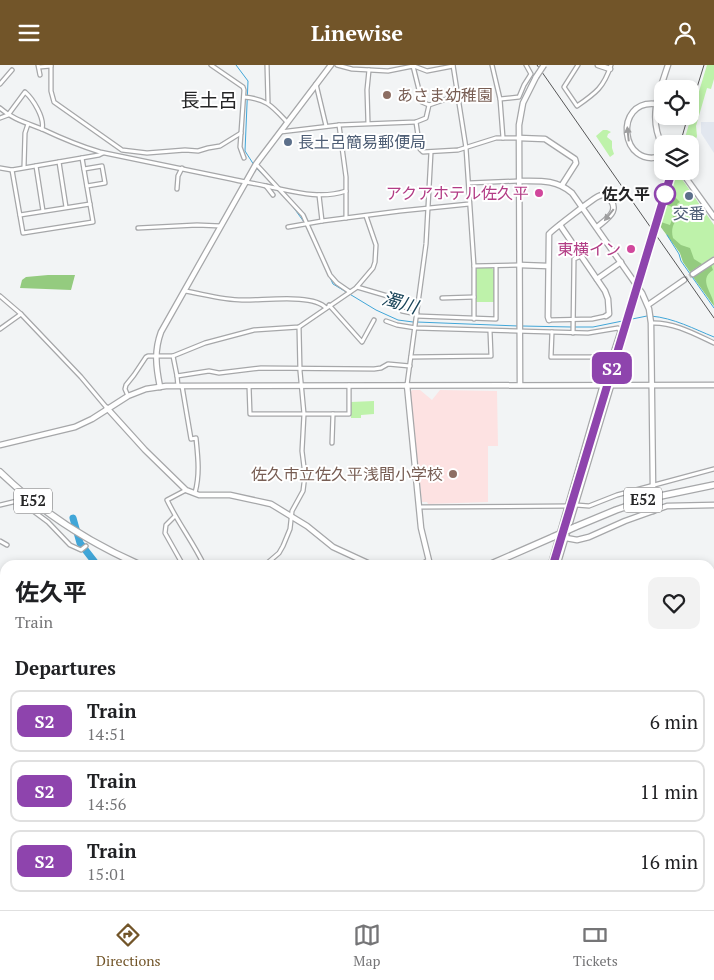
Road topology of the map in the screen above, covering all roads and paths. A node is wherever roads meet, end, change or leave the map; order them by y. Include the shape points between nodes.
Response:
1 (212, 65) edge
2 (267, 65) edge
3 (331, 65) edge
4 (337, 65) edge
5 (374, 65) edge
6 (414, 65) edge
7 (453, 65) edge
8 (492, 65) edge
9 (526, 65) edge
10 (544, 65) edge
11 (578, 65) edge
12 (598, 65) edge
13 (668, 65) edge
14 (38, 66) edge
15 (51, 66) edge
16 (611, 67) edge
17 (12, 70) dead end
18 (368, 70) junction
19 (374, 70) junction
20 (40, 75) dead end
21 (663, 80) edge
22 (0, 84) edge
23 (316, 84) junction
24 (458, 95) junction
25 (245, 97) junction
26 (500, 99) junction
27 (268, 102) junction
28 (654, 104) edge
29 (429, 105) junction
30 (0, 109) edge
31 (8, 115) junction
32 (0, 118) edge
33 (287, 122) junction
34 (416, 122) junction
35 (368, 123) junction
36 (28, 124) junction
37 (339, 125) junction
38 (326, 126) junction
39 (42, 129) junction
40 (279, 132) junction
41 (241, 133) junction
42 (503, 138) junction
43 (519, 138) junction
44 (466, 148) junction
45 (122, 150) junction
46 (104, 152) junction
47 (431, 152) junction
48 (121, 155) junction
49 (654, 157) edge
50 (82, 158) junction
51 (244, 158) dead end
52 (59, 162) junction
53 (36, 165) junction
54 (24, 167) junction
55 (255, 167) junction
56 (0, 168) edge
57 (182, 168) junction
58 (12, 169) junction
59 (84, 169) junction
60 (687, 180) edge
61 (519, 181) junction
62 (246, 183) junction
63 (469, 183) junction
64 (562, 185) junction
65 (87, 186) junction
66 (267, 186) junction
67 (278, 188) junction
68 (177, 189) dead end
69 (346, 191) junction
70 (273, 195) dead end
71 (319, 195) junction
72 (90, 204) junction
73 (469, 204) junction
74 (66, 207) junction
75 (583, 207) junction
76 (428, 209) junction
77 (43, 211) junction
78 (20, 215) junction
79 (366, 216) junction
80 (714, 217) edge
81 (346, 218) junction
82 (322, 221) junction
83 (307, 224) junction
84 (560, 225) junction
85 (221, 226) junction
86 (288, 227) dead end
87 (597, 227) junction
88 (138, 228) dead end
89 (581, 256) junction
90 (714, 260) edge
91 (621, 262) junction
92 (520, 265) junction
93 (474, 266) junction
94 (496, 266) junction
95 (548, 266) junction
96 (693, 275) tunnel mouth
97 (597, 279) junction
98 (684, 281) tunnel mouth
99 (357, 287) junction
100 (184, 291) junction
101 (350, 292) junction
102 (0, 296) edge
103 (474, 297) junction
104 (442, 299) dead end
105 (648, 305) junction
106 (328, 307) junction
107 (21, 314) junction
108 (417, 317) junction
109 (606, 317) joint
110 (474, 319) junction
111 (573, 319) junction
112 (374, 320) dead end
113 (550, 320) joint
114 (386, 321) dead end
115 (651, 321) junction
116 (300, 327) junction
117 (416, 327) junction
118 (0, 329) edge
119 (519, 330) junction
120 (490, 331) junction
121 (552, 332) junction
122 (573, 332) junction
123 (714, 343) edge
124 (156, 356) junction
125 (173, 356) junction
126 (411, 357) junction
127 (612, 357) junction
128 (410, 366) junction
129 (300, 368) junction
130 (177, 376) junction
131 (302, 385) junction
132 (350, 385) junction
133 (407, 385) junction
134 (520, 385) junction
135 (603, 385) junction
136 (612, 385) junction
137 (652, 385) junction
138 (714, 385) edge
139 (180, 386) junction
140 (249, 386) junction
141 (160, 387) junction
142 (128, 396) junction
143 (107, 408) junction
144 (333, 414) junction
145 (304, 415) junction
146 (332, 443) dead end
147 (0, 445) edge
148 (714, 469) edge
149 (0, 472) edge
150 (714, 485) edge
151 (653, 487) junction
152 (186, 490) junction
153 (194, 494) junction
154 (653, 503) dead end
155 (0, 505) edge
156 (576, 505) junction
157 (714, 505) edge
158 (567, 506) junction
159 (419, 507) junction
160 (654, 511) junction
161 (291, 516) junction
162 (175, 517) junction
163 (566, 538) junction
164 (0, 541) edge
165 (7, 545) dead end
166 (85, 548) dead end
167 (130, 560) edge
168 (180, 560) edge
169 (202, 560) edge
170 (270, 560) edge
171 (361, 560) edge
172 (428, 560) edge
173 (500, 560) edge
174 (551, 560) edge
175 (559, 560) edge

1 - 25 street via 243,87
2 - 27 street
3 - 23 street
4 - 18 street
5 - 19 street
6 - 7 street via 426,71
6 - 19 street via 388,71
6 - 29 street via 422,102
7 - 24 street
8 - 26 street
9 - 26 street via 531,74 518,98
10 - 43 street, bridge via 523,103
11 - 16 street via 564,87 577,106 599,90
12 - 16 street
13 - 21 street
14 - 15 street
14 - 20 street
15 - 45 street via 52,100
17 - 22 street
18 - 19 street
18 - 35 street
23 - 33 street
23 - 38 street
24 - 29 street
24 - 44 street
25 - 27 street
25 - 41 street
26 - 42 street
27 - 33 street
49 -> 28 street via 637,152 626,135 632,113 642,105
29 - 34 street via 426,118
30 - 31 street
31 - 32 street
31 - 36 street
31 - 39 street via 25,92 42,119
33 - 40 street
34 - 35 street
34 - 47 street via 421,150
35 - 37 street
36 - 39 street
36 - 54 street
37 - 38 street
37 - 69 street
38 - 40 street
39 - 46 street
40 - 55 street
41 - 45 street via 220,146 198,151 147,153
41 - 51 street via 240,147
42 - 43 street
42 - 44 street
43 - 61 street
43 - 64 street via 546,139 575,159 576,163
44 - 47 street
44 - 63 street
45 - 48 street
46 - 48 street
46 - 50 street
47 - 76 street
48 - 57 street
50 - 52 street
50 - 59 street
52 - 53 street
52 - 74 street
53 - 54 street
53 - 77 street
54 - 58 street
55 - 62 street
55 - 67 street
56 - 58 street
57 - 62 street
57 - 68 street
58 - 78 street
59 - 65 street
59 - 65 street via 102,167 105,183
60 - 80 street
61 - 63 street
61 - 64 street
61 - 92 street
62 - 66 street
62 - 85 street
63 - 73 street
64 - 75 street
65 - 72 street
66 - 67 street
66 - 70 street
67 - 71 street
67 - 83 street via 301,212
69 - 71 street
69 - 81 street
71 - 82 street
72 - 74 street
72 - 78 street via 93,222 23,233
73 - 76 street
73 - 93 street
74 - 77 street
75 - 84 street
75 - 87 street
75 -> 87 street via 600,195 609,197 613,202 611,215
76 - 79 street
76 - 108 street
77 - 78 street
79 - 81 street
79 - 99 street via 376,245 375,262
81 - 82 street
82 - 83 street
83 - 86 street
83 - 101 street via 330,275
84 - 89 street
84 - 95 street via 549,234
85 - 88 street
85 - 100 street
87 - 91 street
89 - 97 street
89 - 111 street via 574,259
90 - 96 street
91 - 97 street
91 - 105 street
92 - 94 street
92 - 95 street
92 - 119 street
93 - 94 street
93 - 103 street
94 - 110 street via 496,319
95 - 113 street
97 - 109 street via 608,299 609,314
98 - 105 street
99 - 101 street
99 - 108 street via 388,295 402,311
100 - 106 street via 242,300 273,298 316,302
100 - 124 street via 161,332
101 - 106 street
102 - 107 street
103 - 104 street
103 - 110 street
105 - 115 street
106 - 112 street via 362,342
106 - 116 street
107 - 118 street
107 - 143 street
108 - 110 street
108 - 117 street
109 - 111 street
111 - 113 street
111 - 122 street
114 - 117 street
115 - 123 street via 680,328
115 - 137 street
116 - 125 street via 254,330 205,343
116 - 129 street
117 - 120 street
117 - 126 street
119 - 120 street
119 - 121 street
119 - 134 street
120 - 126 street via 491,356
121 - 122 street
121 - 127 street via 551,357
122 - 127 street via 594,333 618,328 620,331
124 - 125 street
124 - 141 street
124 - 142 street via 146,357 126,385
125 - 130 street
126 - 128 street
127 - 135 street
128 - 129 street
128 - 133 street
129 - 130 street via 209,371
129 - 131 street
130 - 139 street
131 - 132 street
131 - 140 street
131 - 145 street
132 - 133 street
132 - 144 street via 349,414
133 - 134 street
133 - 159 street
134 - 135 street
135 - 136 street
135 - 158 street
136 - 137 street
136 - 156 street
137 - 138 street
137 - 151 street
139 - 140 street
139 - 141 street
139 - 153 street via 191,439 196,438 200,472
140 - 145 street via 250,414
141 - 142 street
142 - 143 street
143 - 147 street via 75,427
143 - 152 street
144 - 145 street
144 - 146 street
145 - 161 street via 302,451 305,475
148 - 151 street
149 - 167 highway, E52 via 68,527
150 - 173 highway, E52, bridge via 624,506
151 - 156 street via 610,497 589,507
152 - 153 street
152 - 162 street via 167,501
153 - 161 street via 259,500
154 - 160 street
155 - 166 street via 21,502 48,522 70,545 76,549
156 - 163 street
157 - 160 street via 669,506
158 - 159 street
158 - 174 street
159 - 172 street
160 - 163 street via 577,541
161 - 170 street via 283,546
161 - 171 street via 340,551
162 - 168 street via 166,525 165,533
162 - 169 street
163 - 175 street
164 - 165 street

